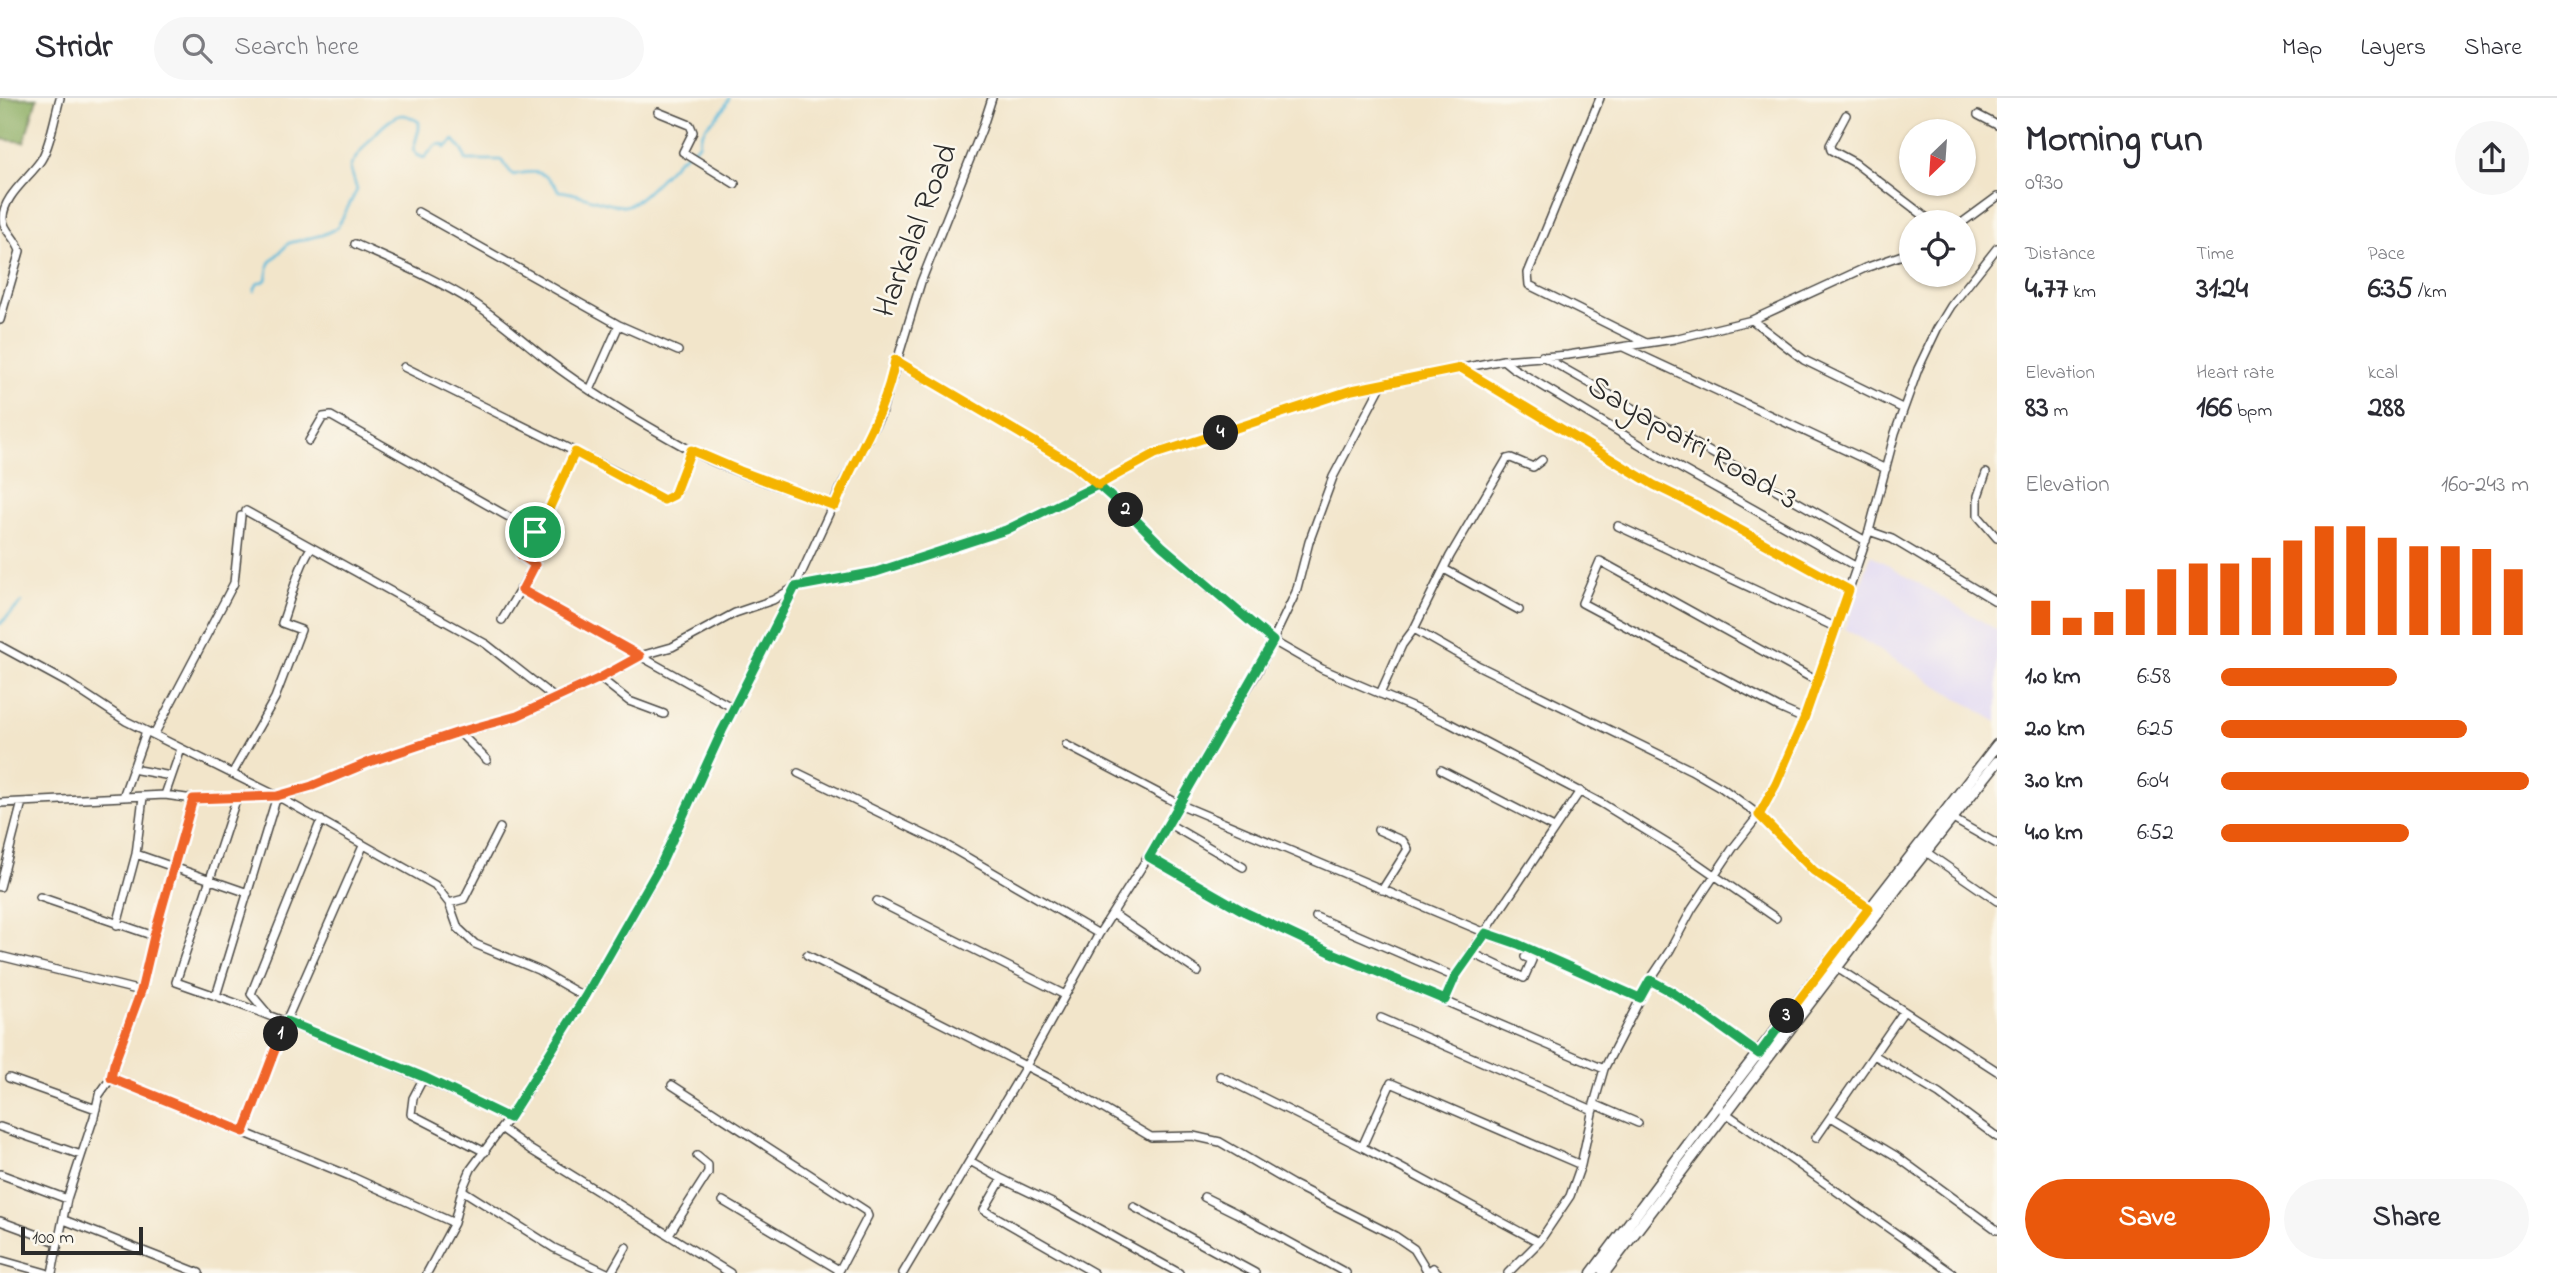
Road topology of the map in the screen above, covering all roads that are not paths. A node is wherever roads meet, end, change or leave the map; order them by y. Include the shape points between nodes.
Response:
1 (60, 98) edge
2 (992, 98) edge
3 (1601, 98) edge
4 (658, 112) dead end
5 (1846, 115) dead end
6 (1978, 115) dead end
7 (1997, 125) edge
8 (735, 184) dead end
9 (1997, 197) edge
10 (1916, 210) edge
11 (418, 212) dead end
12 (1976, 213) edge
13 (355, 244) dead end
14 (1997, 248) edge
15 (1899, 256) edge
16 (0, 320) edge
17 (1752, 320) junction
18 (619, 325) junction
19 (1646, 343) junction
20 (1623, 347) junction
21 (678, 351) dead end
22 (1542, 356) junction
23 (895, 360) junction
24 (1503, 360) junction
25 (404, 367) dead end
26 (1461, 368) junction
27 (1381, 386) junction
28 (590, 390) junction
29 (1902, 408) junction
30 (309, 441) dead end
31 (691, 450) junction
32 (575, 452) junction
33 (1542, 460) dead end
34 (1886, 469) junction
35 (1986, 473) dead end
36 (1098, 485) junction
37 (835, 506) junction
38 (1618, 526) dead end
39 (1869, 531) junction
40 (535, 532) junction
41 (1997, 538) edge
42 (1866, 541) junction
43 (309, 551) dead end
44 (1857, 567) junction
45 (1444, 569) junction
46 (795, 587) junction
47 (522, 590) junction
48 (1849, 590) junction
49 (1997, 602) edge
50 (1519, 610) dead end
51 (502, 620) dead end
52 (1837, 628) junction
53 (1414, 629) junction
54 (1273, 641) junction
55 (0, 646) edge
56 (640, 656) junction
57 (600, 678) junction
58 (1816, 681) junction
59 (1380, 694) junction
60 (556, 699) junction
61 (735, 709) junction
62 (664, 714) dead end
63 (1804, 719) junction
64 (459, 732) junction
65 (150, 734) junction
66 (1066, 745) dead end
67 (1997, 745) edge
68 (181, 749) junction
69 (487, 760) dead end
70 (1997, 762) edge
71 (132, 768) junction
72 (1441, 770) dead end
73 (798, 773) dead end
74 (232, 774) junction
75 (171, 776) junction
76 (1580, 791) junction
77 (165, 795) junction
78 (277, 796) junction
79 (123, 797) junction
80 (143, 797) junction
81 (237, 797) junction
82 (193, 799) junction
83 (22, 802) junction
84 (0, 803) edge
85 (1179, 804) junction
86 (1759, 815) junction
87 (1953, 819) junction
88 (321, 820) junction
89 (1169, 824) junction
90 (500, 828) dead end
91 (1554, 828) junction
92 (1378, 830) dead end
93 (1997, 844) edge
94 (363, 846) junction
95 (1926, 852) junction
96 (136, 855) junction
97 (1149, 857) junction
98 (173, 867) junction
99 (1243, 867) dead end
100 (1714, 876) junction
101 (210, 880) junction
102 (0, 887) edge
103 (1381, 890) junction
104 (248, 893) junction
105 (40, 897) dead end
106 (877, 901) dead end
107 (1997, 901) edge
108 (449, 903) junction
109 (1869, 908) junction
110 (1113, 914) junction
111 (1316, 917) dead end
112 (1776, 918) dead end
113 (117, 925) junction
114 (1486, 933) junction
115 (1099, 934) junction
116 (154, 936) junction
117 (1472, 953) junction
118 (807, 955) dead end
119 (0, 956) edge
120 (1525, 957) dead end
121 (1832, 965) junction
122 (1198, 972) dead end
123 (1455, 977) junction
124 (1650, 980) junction
125 (141, 991) junction
126 (1065, 995) junction
127 (216, 996) junction
128 (585, 997) junction
129 (1640, 998) junction
130 (1445, 1000) junction
131 (1904, 1012) junction
132 (268, 1013) junction
133 (1381, 1018) dead end
134 (286, 1021) junction
135 (1759, 1054) junction
136 (1874, 1055) junction
137 (1026, 1066) junction
138 (1604, 1069) junction
139 (1997, 1071) edge
140 (1220, 1076) dead end
141 (424, 1077) junction
142 (9, 1078) dead end
143 (111, 1078) junction
144 (672, 1084) dead end
145 (1593, 1107) junction
146 (96, 1109) junction
147 (1721, 1110) junction
148 (1831, 1117) junction
149 (509, 1118) junction
150 (1638, 1123) dead end
151 (0, 1127) edge
152 (501, 1128) junction
153 (244, 1132) junction
154 (1997, 1137) edge
155 (1816, 1138) dead end
156 (1362, 1147) junction
157 (485, 1152) junction
158 (81, 1155) junction
159 (696, 1156) dead end
160 (970, 1161) junction
161 (1581, 1165) junction
162 (0, 1174) edge
163 (1002, 1179) junction
164 (462, 1190) junction
165 (1204, 1198) dead end
166 (67, 1199) junction
167 (723, 1201) dead end
168 (1134, 1207) dead end
169 (64, 1220) junction
170 (0, 1221) edge
171 (454, 1223) junction
172 (1997, 1230) edge
173 (669, 1234) junction
174 (57, 1242) junction
175 (1539, 1242) junction
176 (626, 1247) dead end
177 (0, 1260) edge
178 (839, 1271) edge
179 (1427, 1272) edge
180 (1948, 1272) edge
181 (46, 1273) edge
182 (52, 1273) edge
183 (199, 1273) edge
184 (427, 1273) edge
185 (609, 1273) edge
186 (730, 1273) edge
187 (903, 1273) edge
188 (1094, 1273) edge
189 (1179, 1273) edge
190 (1255, 1273) edge
191 (1346, 1273) edge
192 (1438, 1273) edge
193 (1508, 1273) edge
194 (1592, 1273) edge
195 (1604, 1273) edge

1 - 16 street via 42,158 2,214 3,225 20,251
2 - 23 street, Harkalal Road
3 - 19 street via 1527,279 1530,285
4 - 8 street via 690,125 693,132 683,152
5 - 10 street via 1831,150
6 - 7 street
9 - 12 street
11 - 18 street
13 - 28 street via 471,302
14 - 29 street via 1937,329
15 - 17 street
17 - 19 street
17 - 29 street via 1804,360
18 - 21 street
18 - 28 street
19 - 20 street
20 - 22 street
20 - 34 street
22 - 24 street
22 - 42 street
23 - 36 street via 1074,465
23 - 37 street, Harkalal Road via 881,414
24 - 26 street
24 - 44 street, Sayapatri Road-3 via 1664,459
25 - 32 street
26 - 27 street
26 - 48 street via 1654,485
27 - 36 street via 1308,402 1155,454
27 - 54 street via 1333,477 1296,592
28 - 31 street
29 - 34 street
30 - 40 street via 323,417 331,416
31 - 32 street via 674,495 664,500
31 - 37 street
32 - 40 street
33 - 45 street via 1533,467 1507,459
34 - 39 street
35 - 41 street via 1978,496 1978,516
36 - 46 street via 1006,530 876,572
36 - 54 street
37 - 46 street, Harkalal Road
38 - 52 street
39 - 42 street
39 - 49 street
40 - 47 street via 521,555 535,565
42 - 44 street
43 - 74 street via 297,570 282,623 301,630 275,698
44 - 48 street
45 - 50 street
45 - 53 street
46 - 56 street via 672,647
46 - 61 street, Harkalal Road
47 - 51 street
47 - 56 street
48 - 52 street
52 - 58 street
53 - 59 street
53 - 86 street via 1691,770
54 - 59 street
54 - 85 street
55 - 65 street
56 - 57 street
56 - 61 street
57 - 60 street
57 - 62 street via 629,701
58 - 63 street
58 - 63 street via 1600,561 1582,603
59 - 76 street via 1448,723
60 - 64 street via 517,716
60 - 65 street via 486,644 244,514 234,583
61 - 128 street, Harkalal Road via 661,864
63 - 86 street
64 - 69 street
64 - 78 street
65 - 68 street
65 - 71 street
66 - 85 street
67 - 109 main road
68 - 74 street
68 - 75 street
70 - 87 main road
71 - 75 street
71 - 79 street
72 - 91 street
73 - 115 street via 946,845
74 - 78 street
75 - 77 street
76 - 91 street
76 - 100 street
77 - 80 street
77 - 82 street
78 - 81 street
78 - 88 street
78 - 104 street
79 - 80 street
79 - 83 street
80 - 96 street
81 - 82 street
81 - 101 street
82 - 98 street
83 - 84 street
83 - 102 street
85 - 89 street
85 - 103 street
86 - 100 street
86 - 109 street via 1814,871
87 - 93 street
87 - 95 main road
88 - 94 street
88 - 132 street via 251,994
89 - 97 street
89 - 99 street
90 - 108 street via 464,899
91 - 114 street
92 - 103 street via 1403,841 1408,849
94 - 108 street via 435,885
94 - 134 street
95 - 107 street
95 - 121 main road
96 - 98 street
96 - 113 street
97 - 110 street
97 - 130 street via 1245,912
98 - 101 street
98 - 116 street
100 - 112 street
100 - 124 street
101 - 104 street
101 - 127 street via 176,982
103 - 114 street
104 - 127 street
105 - 113 street
106 - 126 street
108 - 128 street via 458,928 475,944 538,970
109 - 121 main road
110 - 115 street
110 - 122 street
111 - 123 street
113 - 116 street
114 - 117 street
114 - 129 street
115 - 126 street
116 - 125 street
117 - 120 street via 1524,978 1532,960
117 - 123 street
118 - 137 street
119 - 125 street
121 - 131 street
121 - 135 main road
121 - 147 main road
123 - 130 street
124 - 129 street
124 - 135 street
125 - 143 street
126 - 137 street
127 - 132 street
128 - 149 street, Harkalal Road
129 - 138 street
130 - 138 street
131 - 136 street
131 - 139 street
132 - 134 street
133 - 145 street
134 - 141 street
134 - 153 street
135 - 147 main road
136 - 148 street
136 - 154 street via 1939,1094
137 - 160 street
137 - 179 street via 1152,1137 1193,1136 1220,1142 1395,1236 1414,1249
138 - 145 street
140 - 156 street
141 - 149 street
141 - 157 street via 411,1114
142 - 146 street
143 - 146 street
143 - 153 street
144 - 178 street via 866,1212
145 - 150 street
145 - 161 street
146 - 158 street
147 - 180 street
147 - 194 main road
147 - 195 main road
148 - 155 street
148 - 172 street via 1896,1156
149 - 152 street, Harkalal Road
151 - 158 street
152 - 157 street, Harkalal Road
152 - 173 street
153 - 171 street
156 - 161 street via 1391,1083
156 - 175 street
157 - 164 street, Harkalal Road
158 - 166 street
159 - 173 street via 707,1163 708,1173
160 - 163 street
160 - 187 street
161 - 175 street via 1570,1196
162 - 166 street
163 - 188 street via 984,1210
163 - 189 street
164 - 171 street, Harkalal Road
164 - 185 street via 554,1248
165 - 191 street
166 - 169 street
167 - 178 street
168 - 190 street
169 - 174 street
169 - 183 street
170 - 174 street
171 - 184 street, Harkalal Road
173 - 186 street
174 - 182 street
175 - 193 street
176 - 185 street
177 - 181 street
179 - 192 street via 1433,1268

